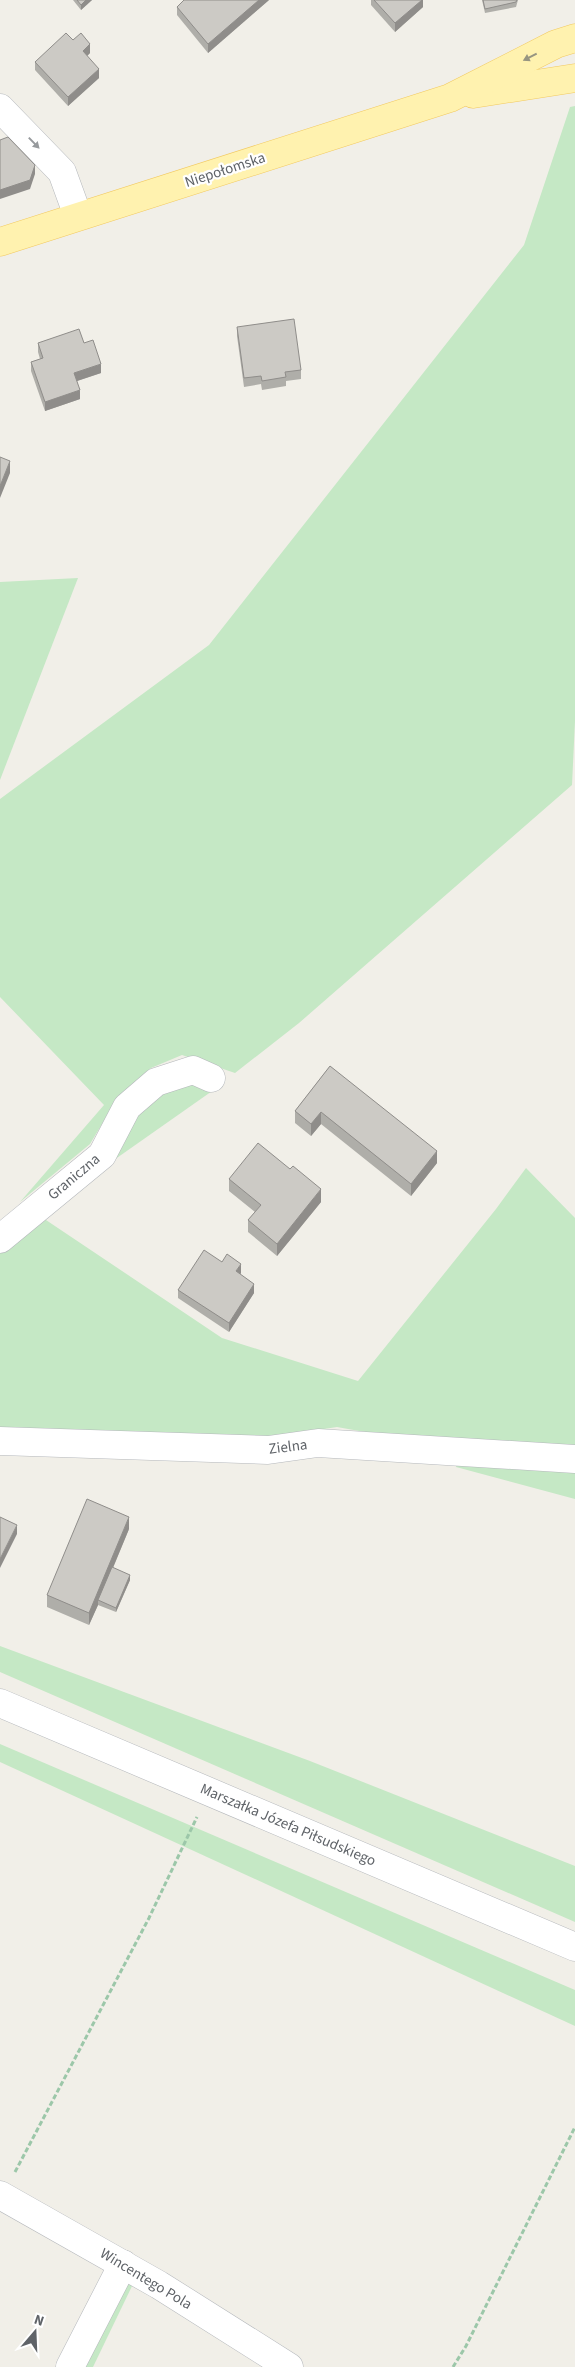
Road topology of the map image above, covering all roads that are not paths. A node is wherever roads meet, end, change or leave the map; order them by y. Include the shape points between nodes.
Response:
1 (575, 38) edge
2 (574, 79) edge
3 (450, 98) junction
4 (0, 108) edge
5 (78, 216) junction
6 (0, 242) edge
7 (211, 1078) dead end
8 (0, 1239) edge
9 (0, 1441) edge
10 (575, 1459) edge
11 (0, 1703) edge
12 (575, 1947) edge
13 (1, 2196) edge
14 (123, 2264) junction
15 (70, 2367) edge
16 (289, 2367) edge

1 -> 3 main road, Niepołomska via 556,44
2 - 3 main road, Niepołomska
3 - 5 main road, Niepołomska
4 -> 5 street via 62,172
5 - 6 main road, Niepołomska
7 - 8 street, Graniczna via 194,1070 156,1082 127,1107 102,1155
9 - 10 street, Zielna via 268,1450 318,1443
11 - 12 street, Marszałka Józefa Piłsudskiego
13 - 14 street, Wincentego Pola
14 - 15 street
14 - 16 street, Wincentego Pola

